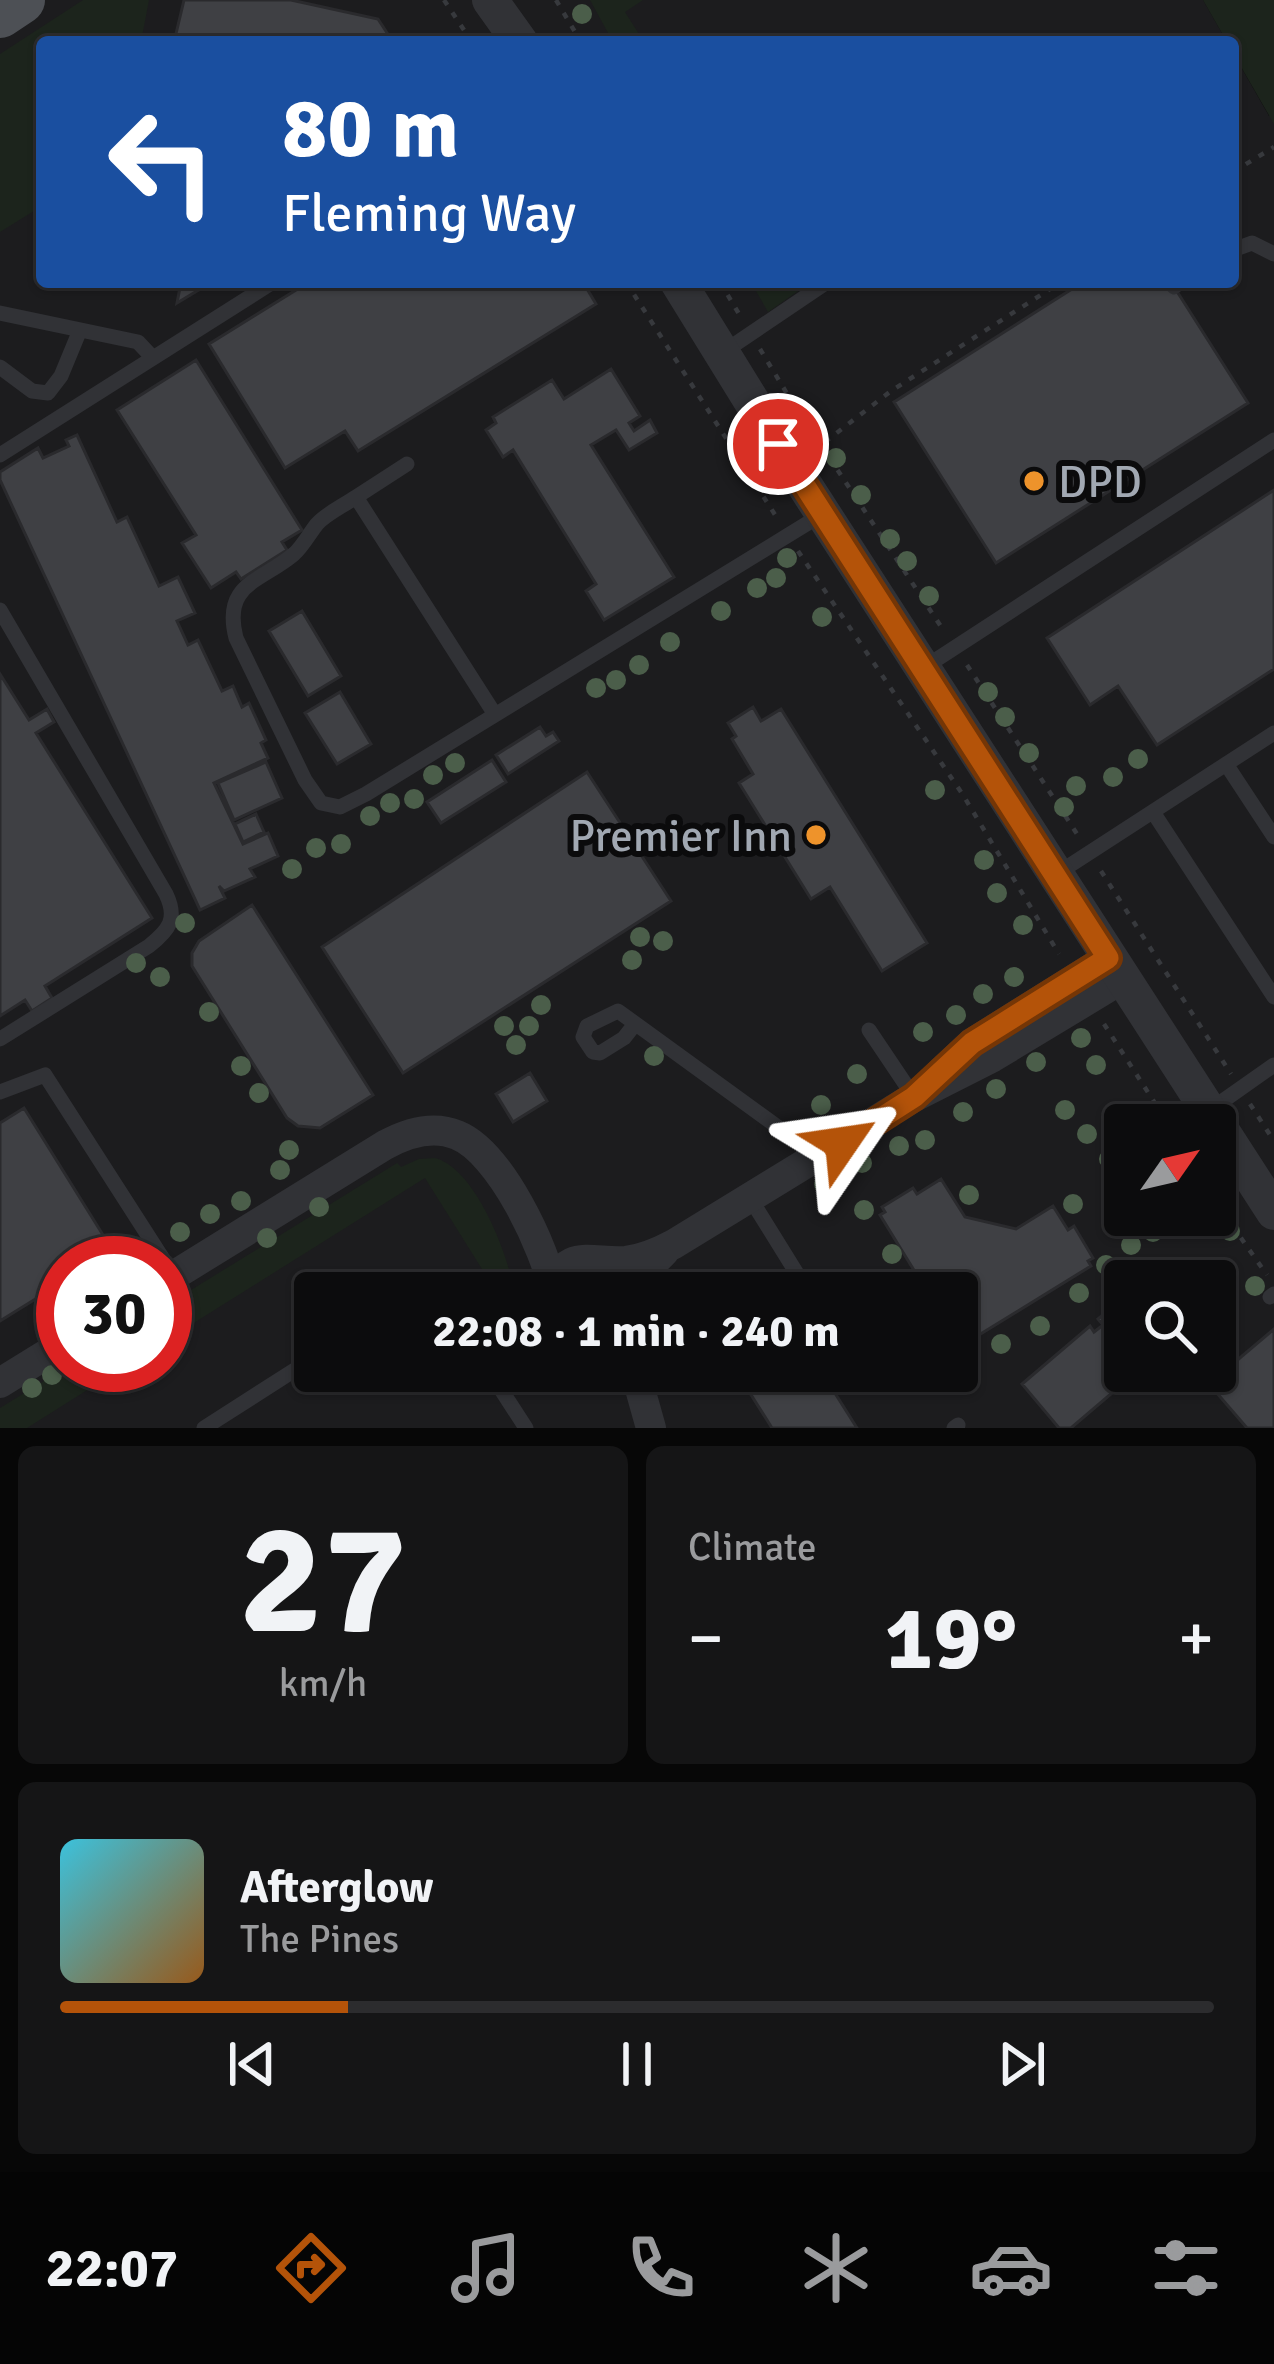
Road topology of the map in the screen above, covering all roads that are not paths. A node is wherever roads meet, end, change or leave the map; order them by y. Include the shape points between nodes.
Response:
1 (20, 0) edge
2 (490, 0) edge
3 (524, 0) edge
4 (0, 14) edge
5 (516, 36) edge
6 (537, 36) edge
7 (1239, 248) edge
8 (1274, 254) edge
9 (264, 288) edge
10 (682, 288) edge
11 (818, 288) edge
12 (0, 313) edge
13 (80, 330) junction
14 (722, 353) junction
15 (153, 358) junction
16 (0, 367) edge
17 (1274, 440) edge
18 (0, 455) edge
19 (407, 464) dead end
20 (356, 497) junction
21 (824, 514) junction
22 (0, 610) edge
23 (923, 668) junction
24 (494, 713) junction
25 (1274, 733) edge
26 (1226, 764) junction
27 (1153, 812) junction
28 (1274, 837) edge
29 (1055, 875) junction
30 (1115, 969) junction
31 (1274, 997) edge
32 (635, 1024) dead end
33 (869, 1030) dead end
34 (0, 1039) edge
35 (1274, 1065) edge
36 (0, 1092) edge
37 (914, 1097) junction
38 (1202, 1104) edge
39 (1219, 1104) edge
40 (1236, 1155) edge
41 (819, 1156) junction
42 (750, 1198) junction
43 (518, 1206) junction
44 (1274, 1212) edge
45 (146, 1236) edge
46 (674, 1244) junction
47 (596, 1259) junction
48 (192, 1264) edge
49 (548, 1272) edge
50 (562, 1272) edge
51 (619, 1272) edge
52 (643, 1272) edge
53 (796, 1272) edge
54 (36, 1361) edge
55 (294, 1371) edge
56 (0, 1383) edge
57 (503, 1392) edge
58 (641, 1392) edge
59 (204, 1428) edge
60 (526, 1428) edge
61 (651, 1428) edge

1 - 4 main road
2 - 5 street
3 - 6 street
7 - 8 lane via 1252,243
9 - 15 lane
10 - 14 street
11 - 14 lane
12 - 13 lane
13 - 15 lane via 138,342
13 - 16 lane via 48,393
14 - 21 street
15 - 18 lane
17 - 23 lane
19 - 20 lane
20 - 24 lane
20 - 24 lane via 249,583 234,608 236,638 313,793 328,807 352,802
21 - 23 street
21 - 24 lane
22 - 34 lane via 173,915 149,946
23 - 29 street
25 - 26 lane
26 - 27 lane
26 - 28 lane
27 - 29 lane
27 - 31 lane
29 - 30 street
30 - 37 street via 966,1048
30 - 38 street
32 - 41 lane
33 - 37 lane
35 - 39 lane
36 - 45 lane via 51,1072
37 - 41 street
40 - 44 street
41 - 42 street
42 - 46 street
42 - 53 lane
43 - 47 street via 563,1247
43 - 48 street via 468,1140 417,1132
43 - 49 street
46 - 47 street via 630,1260
46 - 52 street
47 - 50 street
47 - 51 street
54 - 56 street
55 - 59 lane
57 - 60 lane
58 - 61 street

